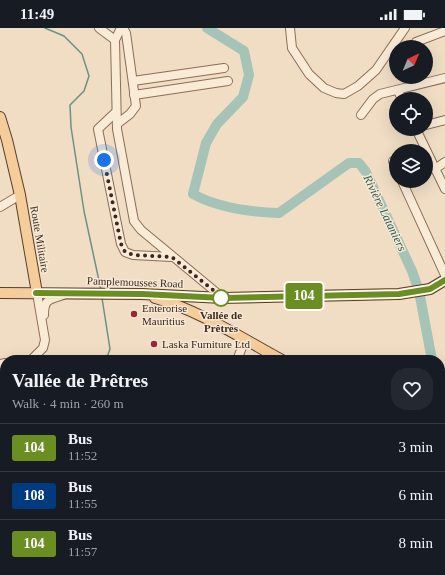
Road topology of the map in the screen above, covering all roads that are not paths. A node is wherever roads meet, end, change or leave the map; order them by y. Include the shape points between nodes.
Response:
1 (99, 28) edge
2 (122, 28) edge
3 (290, 28) edge
4 (405, 28) edge
5 (445, 31) edge
6 (115, 40) junction
7 (421, 40) edge
8 (224, 68) dead end
9 (445, 78) edge
10 (133, 80) junction
11 (228, 81) dead end
12 (398, 91) joint
13 (134, 95) junction
14 (116, 112) junction
15 (361, 115) dead end
16 (0, 117) edge
17 (445, 120) edge
18 (433, 123) edge
19 (117, 124) junction
20 (419, 136) edge
21 (4, 140) edge
22 (445, 162) edge
23 (435, 169) junction
24 (405, 188) edge
25 (445, 189) edge
26 (20, 195) junction
27 (0, 207) edge
28 (172, 257) junction
29 (445, 275) edge
30 (445, 280) edge
31 (0, 293) edge
32 (36, 293) junction
33 (69, 293) junction
34 (142, 294) junction
35 (189, 296) junction
36 (223, 298) junction
37 (190, 310) junction
38 (203, 316) junction
39 (44, 330) junction
40 (245, 340) junction
41 (36, 355) edge
42 (239, 355) edge
43 (273, 355) edge

1 - 6 street
2 - 6 street
2 - 10 street via 126,33
3 - 4 street via 292,48 309,74 324,88 344,94 376,70
5 - 7 street
6 - 14 street
8 - 10 street
9 - 12 street
10 - 13 street
11 - 13 street
12 - 15 street via 377,96
13 - 19 street via 136,106
14 - 19 street
14 - 28 street via 98,128 121,244 125,252 134,255
16 - 21 main road, Route Militaire
17 - 18 street
19 - 28 street via 134,221 140,230
20 - 23 street
21 - 26 main road, Route Militaire
22 - 23 street
23 - 25 street
24 - 29 street
26 - 27 street
26 - 32 main road, Route Militaire
28 - 36 street
30 - 36 main road, Pamplemousses Road via 430,289 399,294
31 - 32 main road, Pamplemousses Road
32 - 33 main road, Pamplemousses Road
32 - 39 street, Route Militaire
33 - 34 main road, Pamplemousses Road
33 - 39 street via 46,302
34 - 35 main road, Pamplemousses Road
34 - 37 main road
35 - 36 main road, Pamplemousses Road
35 - 37 main road
35 - 38 main road
37 - 38 main road
38 - 40 main road
39 - 41 street, Route Militaire via 44,348
40 - 42 street
40 - 43 main road

